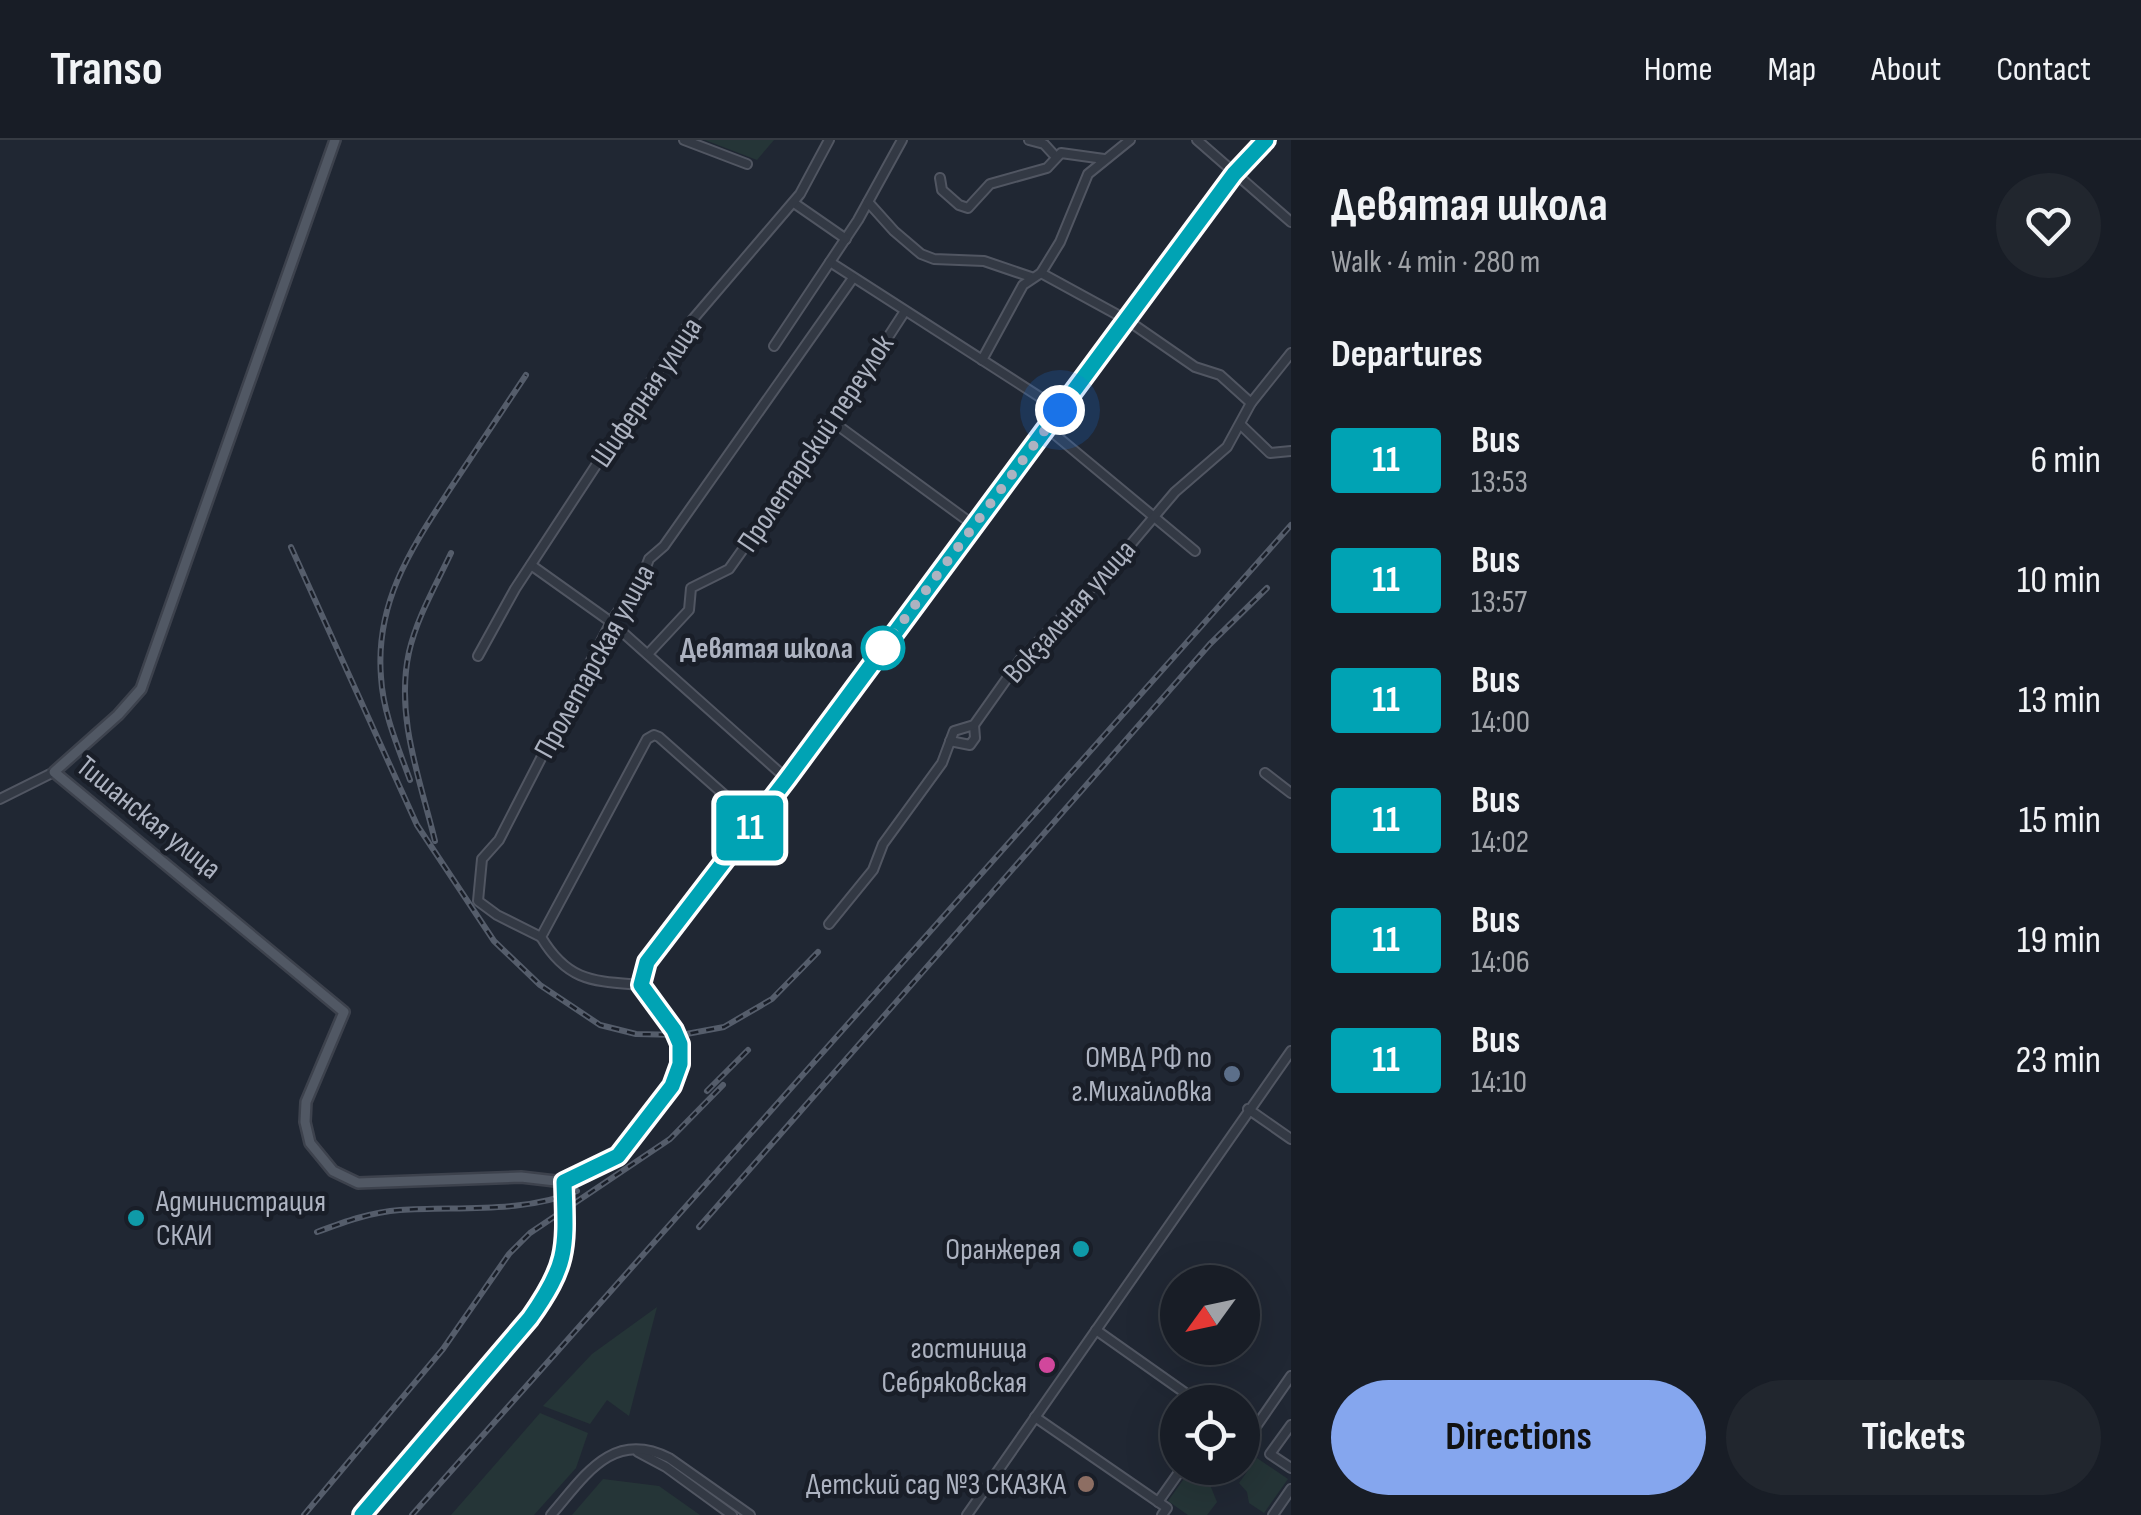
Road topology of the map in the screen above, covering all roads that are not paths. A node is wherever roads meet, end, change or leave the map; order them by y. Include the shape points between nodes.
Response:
1 (335, 140) edge
2 (684, 140) edge
3 (829, 140) edge
4 (902, 140) edge
5 (1030, 140) edge
6 (1130, 140) edge
7 (1197, 140) edge
8 (1266, 140) edge
9 (1046, 142) edge
10 (1056, 157) junction
11 (1104, 159) junction
12 (747, 164) dead end
13 (1234, 174) junction
14 (940, 178) dead end
15 (794, 202) junction
16 (868, 202) junction
17 (1291, 222) edge
18 (846, 239) junction
19 (830, 262) junction
20 (1036, 275) junction
21 (853, 278) junction
22 (905, 312) junction
23 (1126, 320) junction
24 (774, 346) dead end
25 (1291, 353) edge
26 (982, 360) junction
27 (1251, 403) junction
28 (1060, 410) junction
29 (833, 422) junction
30 (1241, 425) junction
31 (1047, 428) junction
32 (1291, 451) edge
33 (1154, 516) junction
34 (975, 526) junction
35 (1194, 551) dead end
36 (530, 565) junction
37 (611, 622) junction
38 (648, 654) junction
39 (478, 656) dead end
40 (974, 725) junction
41 (950, 741) junction
42 (54, 772) junction
43 (1265, 773) dead end
44 (787, 779) junction
45 (1291, 794) edge
46 (0, 799) edge
47 (754, 822) junction
48 (829, 924) dead end
49 (541, 936) junction
50 (641, 985) junction
51 (1291, 1050) edge
52 (1248, 1109) junction
53 (1291, 1140) edge
54 (564, 1182) junction
55 (1096, 1330) junction
56 (1291, 1376) edge
57 (1174, 1385) edge
58 (1260, 1416) edge
59 (1035, 1417) junction
60 (1291, 1424) edge
61 (634, 1450) junction
62 (1291, 1468) edge
63 (1170, 1485) edge
64 (1291, 1490) edge
65 (1158, 1502) junction
66 (362, 1515) edge
67 (551, 1515) edge
68 (732, 1515) edge
69 (750, 1515) edge
70 (967, 1515) edge
71 (1162, 1515) edge
72 (1272, 1515) edge

1 - 42 main road, Тишанская улица via 141,689
2 - 12 street
3 - 15 street, Шиферная улица
4 - 16 street
5 - 9 street
6 - 11 street
7 - 13 street
8 - 13 street
9 - 10 street
10 - 11 street
10 - 14 street via 1047,168 990,184 968,208 942,190
11 - 20 street via 1081,187 1060,242
13 - 17 street
13 - 23 street
15 - 18 street
15 - 36 street, Шиферная улица via 688,325
16 - 18 street
16 - 20 street via 921,254
18 - 19 street
19 - 21 street
19 - 24 street
20 - 23 street
20 - 26 street
21 - 22 street
21 - 37 street, Пролетарская улица via 664,546 649,558
22 - 26 street
22 - 29 street, Пролетарский переулок
23 - 27 street via 1196,367 1220,375
23 - 28 street
25 - 27 street, Вокзальная улица
26 - 28 street
27 - 30 street, Вокзальная улица
28 - 31 street
29 - 34 street
29 - 38 street, Пролетарский переулок via 729,569 691,588 688,610
30 - 32 street via 1270,453
30 - 33 street, Вокзальная улица via 1219,456
31 - 33 street
31 - 34 street
33 - 35 street
33 - 40 street, Вокзальная улица via 1020,660
34 - 44 street
36 - 37 street
36 - 39 street, Шиферная улица
37 - 38 street
37 - 49 street, Пролетарская улица via 500,840 482,859 478,901
38 - 44 street
40 - 41 street, Вокзальная улица via 954,731
40 - 41 street via 970,744
41 - 48 street, Вокзальная улица via 942,763 882,844 873,870
42 - 46 street
42 - 54 main road, Тишанская улица via 344,1012 306,1102 310,1143 333,1170 358,1182
43 - 45 street
44 - 47 street
47 - 49 street via 650,736
47 - 50 street via 647,962
49 - 50 street via 574,974
50 - 54 street via 680,1044 672,1086 618,1156
51 - 52 street
52 - 53 street
52 - 55 street
54 - 66 main road via 563,1262 553,1285
55 - 57 street
55 - 59 street
56 - 58 street
59 - 65 street
59 - 70 street
60 - 62 street via 1270,1454
61 - 67 street via 607,1455
61 - 68 street
61 - 69 street via 669,1458
63 - 65 street
64 - 72 street
65 - 71 street via 1166,1508

